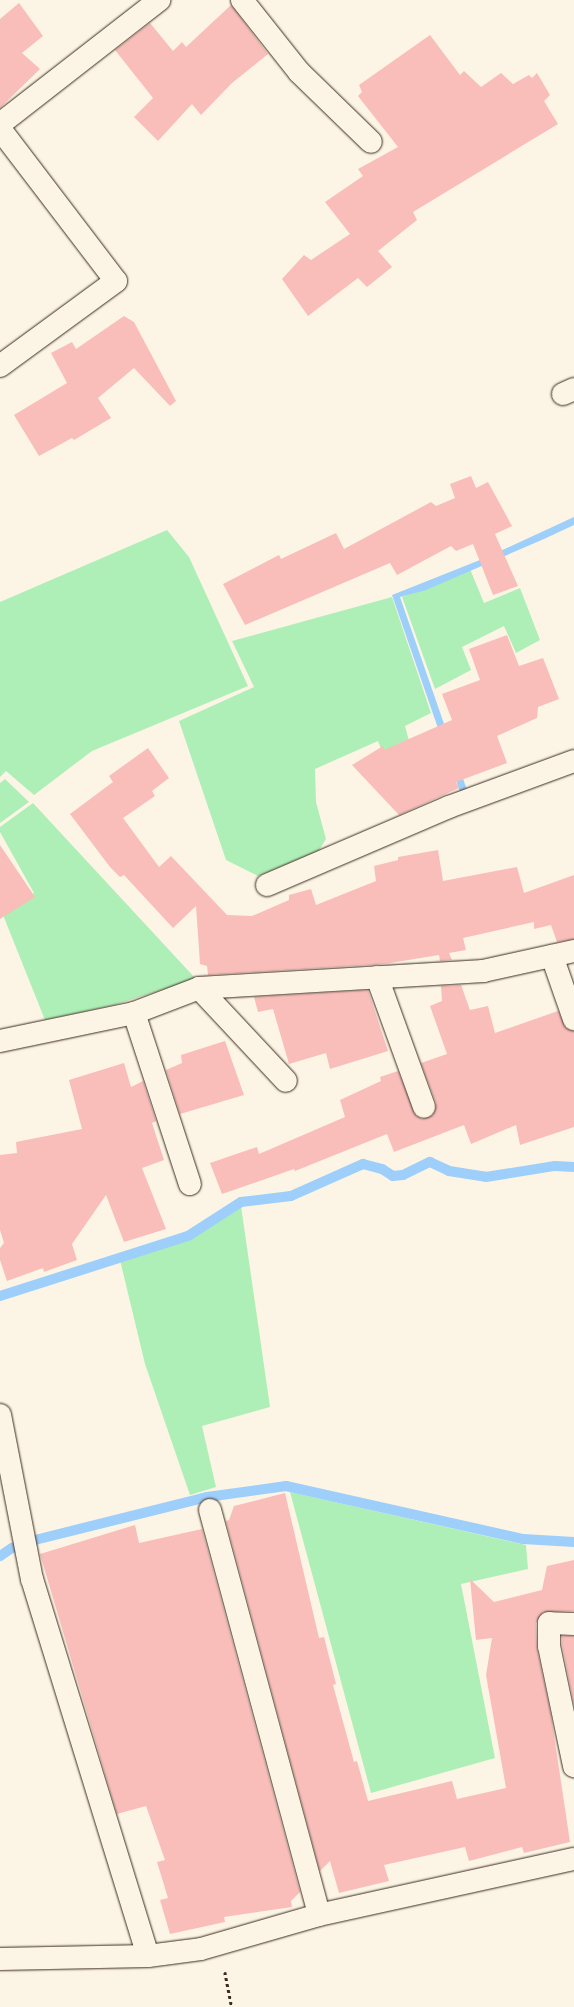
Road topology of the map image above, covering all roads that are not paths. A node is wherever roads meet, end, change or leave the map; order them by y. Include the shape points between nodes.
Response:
1 (159, 0) edge
2 (242, 0) edge
3 (0, 124) edge
4 (0, 129) edge
5 (371, 142) dead end
6 (0, 366) edge
7 (574, 761) edge
8 (266, 885) dead end
9 (574, 951) edge
10 (552, 956) junction
11 (377, 977) junction
12 (199, 988) junction
13 (134, 1013) junction
14 (574, 1019) edge
15 (0, 1041) edge
16 (286, 1081) dead end
17 (424, 1107) dead end
18 (190, 1184) dead end
19 (0, 1415) edge
20 (210, 1510) dead end
21 (574, 1624) edge
22 (574, 1766) edge
23 (574, 1859) edge
24 (319, 1915) junction
25 (148, 1956) junction
26 (0, 1959) edge

1 - 3 street
2 - 5 street via 300,72
4 - 6 street via 116,281
7 - 8 street via 449,807
9 - 10 street
10 - 11 street via 483,971
10 - 14 street
11 - 12 street
11 - 17 street
12 - 13 street
12 - 16 street
13 - 15 street
13 - 18 street
19 - 25 street via 32,1578
20 - 24 street
21 - 22 street via 550,1623 549,1646
23 - 24 street
24 - 25 street via 219,1945
25 - 26 street

